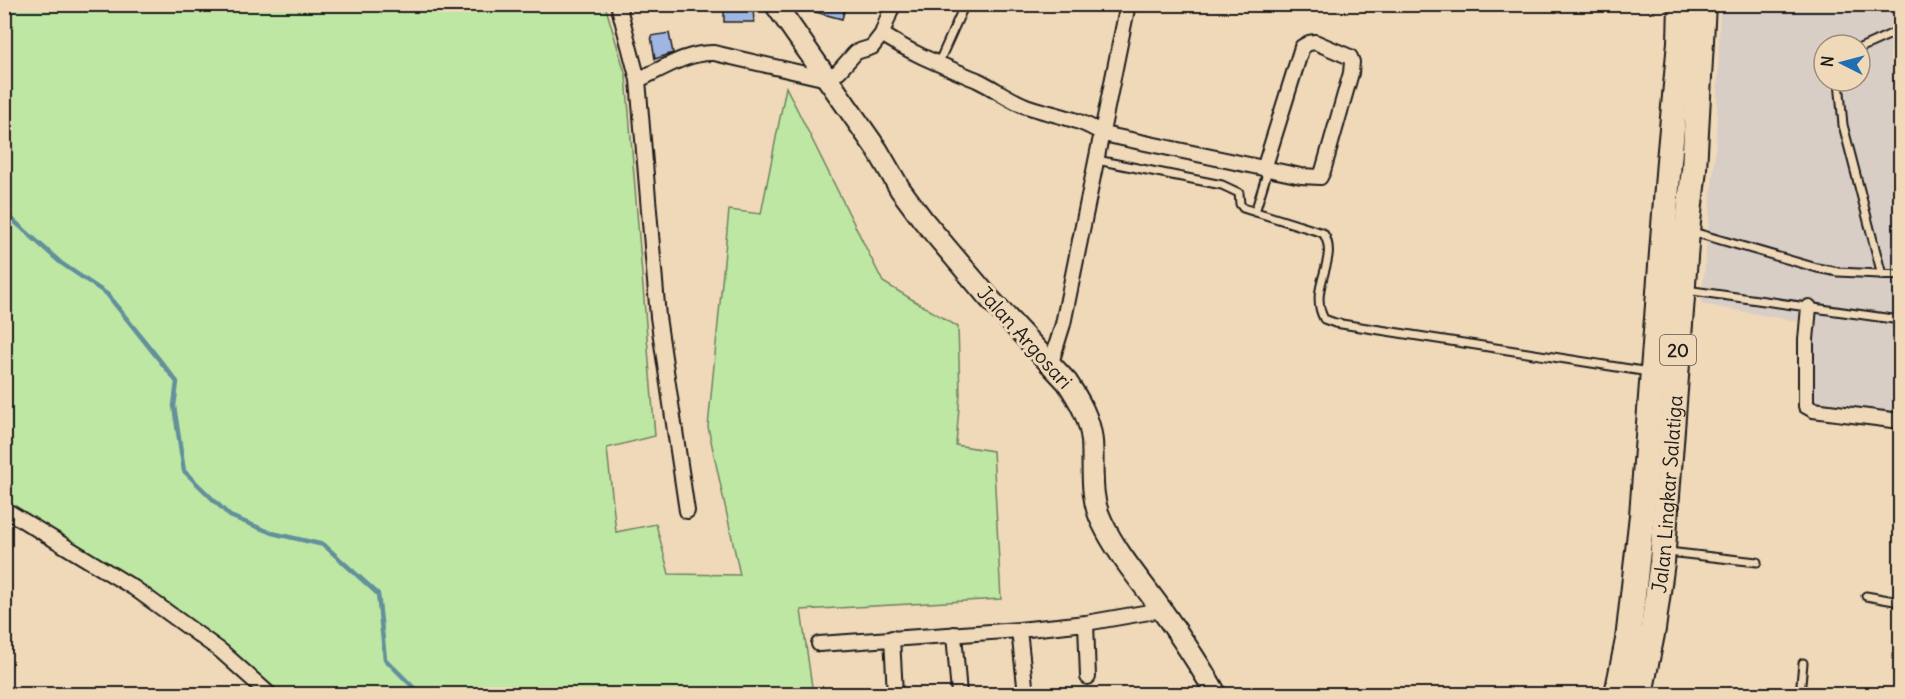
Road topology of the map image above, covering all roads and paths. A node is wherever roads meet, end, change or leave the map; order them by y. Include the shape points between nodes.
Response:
1 (618, 4) edge
2 (775, 4) edge
3 (893, 4) edge
4 (965, 4) edge
5 (1128, 4) edge
6 (1682, 4) edge
7 (1703, 4) edge
8 (1900, 30) edge
9 (882, 34) junction
10 (1872, 43) edge
11 (938, 64) junction
12 (827, 78) junction
13 (638, 80) junction
14 (1840, 93) edge
15 (1103, 134) junction
16 (1097, 160) junction
17 (1266, 169) junction
18 (1255, 212) junction
19 (1675, 230) junction
20 (1882, 275) junction
21 (1899, 277) edge
22 (1683, 289) junction
23 (1809, 307) junction
24 (1900, 320) edge
25 (1051, 363) junction
26 (1653, 373) junction
27 (1900, 421) edge
28 (4, 509) edge
29 (687, 511) dead end
30 (1663, 552) junction
31 (1757, 562) dead end
32 (1866, 596) dead end
33 (1900, 602) edge
34 (1161, 609) junction
35 (1086, 622) junction
36 (1019, 630) junction
37 (954, 634) junction
38 (892, 638) junction
39 (819, 644) dead end
40 (1803, 663) dead end
41 (1089, 676) dead end
42 (1025, 685) dead end
43 (269, 694) edge
44 (895, 694) edge
45 (959, 694) edge
46 (1216, 694) edge
47 (1617, 694) edge
48 (1640, 694) edge
49 (1800, 694) edge

1 - 13 street
2 - 12 street, Jalan Argosari
3 - 9 street
4 - 11 lane
5 - 15 street
6 - 19 highway, Jalan Lingkar Salatiga / 20
7 - 19 highway, Jalan Lingkar Salatiga / 20 via 1694,169
8 - 10 lane
9 - 11 street
9 - 12 street via 872,47 856,52
11 - 15 street via 978,80 1010,99 1089,124
12 - 13 street via 704,52
12 - 25 street, Jalan Argosari via 923,220
13 - 29 street via 658,318
14 - 20 lane via 1843,125
15 - 16 street
15 - 17 street
16 - 18 lane via 1222,185 1239,193 1243,208
16 - 25 street via 1063,324
17 - 17 street via 1302,48 1315,42 1350,57 1351,73 1321,176 1311,178
17 - 18 lane
18 - 26 lane via 1323,233 1329,241 1318,293 1318,308 1324,319
19 - 20 lane via 1817,268
19 - 22 highway, Jalan Lingkar Salatiga / 20
19 - 26 highway, Jalan Lingkar Salatiga / 20
20 - 21 lane
22 - 23 lane
22 - 30 highway, Jalan Lingkar Salatiga / 20
23 - 24 lane
23 - 27 street via 1806,406
25 - 34 street, Jalan Argosari via 1077,397 1087,418 1092,438 1094,500 1101,521
26 - 47 highway, Jalan Lingkar Salatiga / 20 via 1640,536 1628,640
28 - 43 street via 134,588 221,651
30 - 31 lane
30 - 48 highway, Jalan Lingkar Salatiga / 20
32 - 33 lane
34 - 35 street
34 - 46 street, Jalan Argosari
35 - 36 street
35 - 41 street
36 - 37 street
36 - 42 street
37 - 38 street
37 - 45 street
38 - 39 street
38 - 44 street
40 - 49 lane

